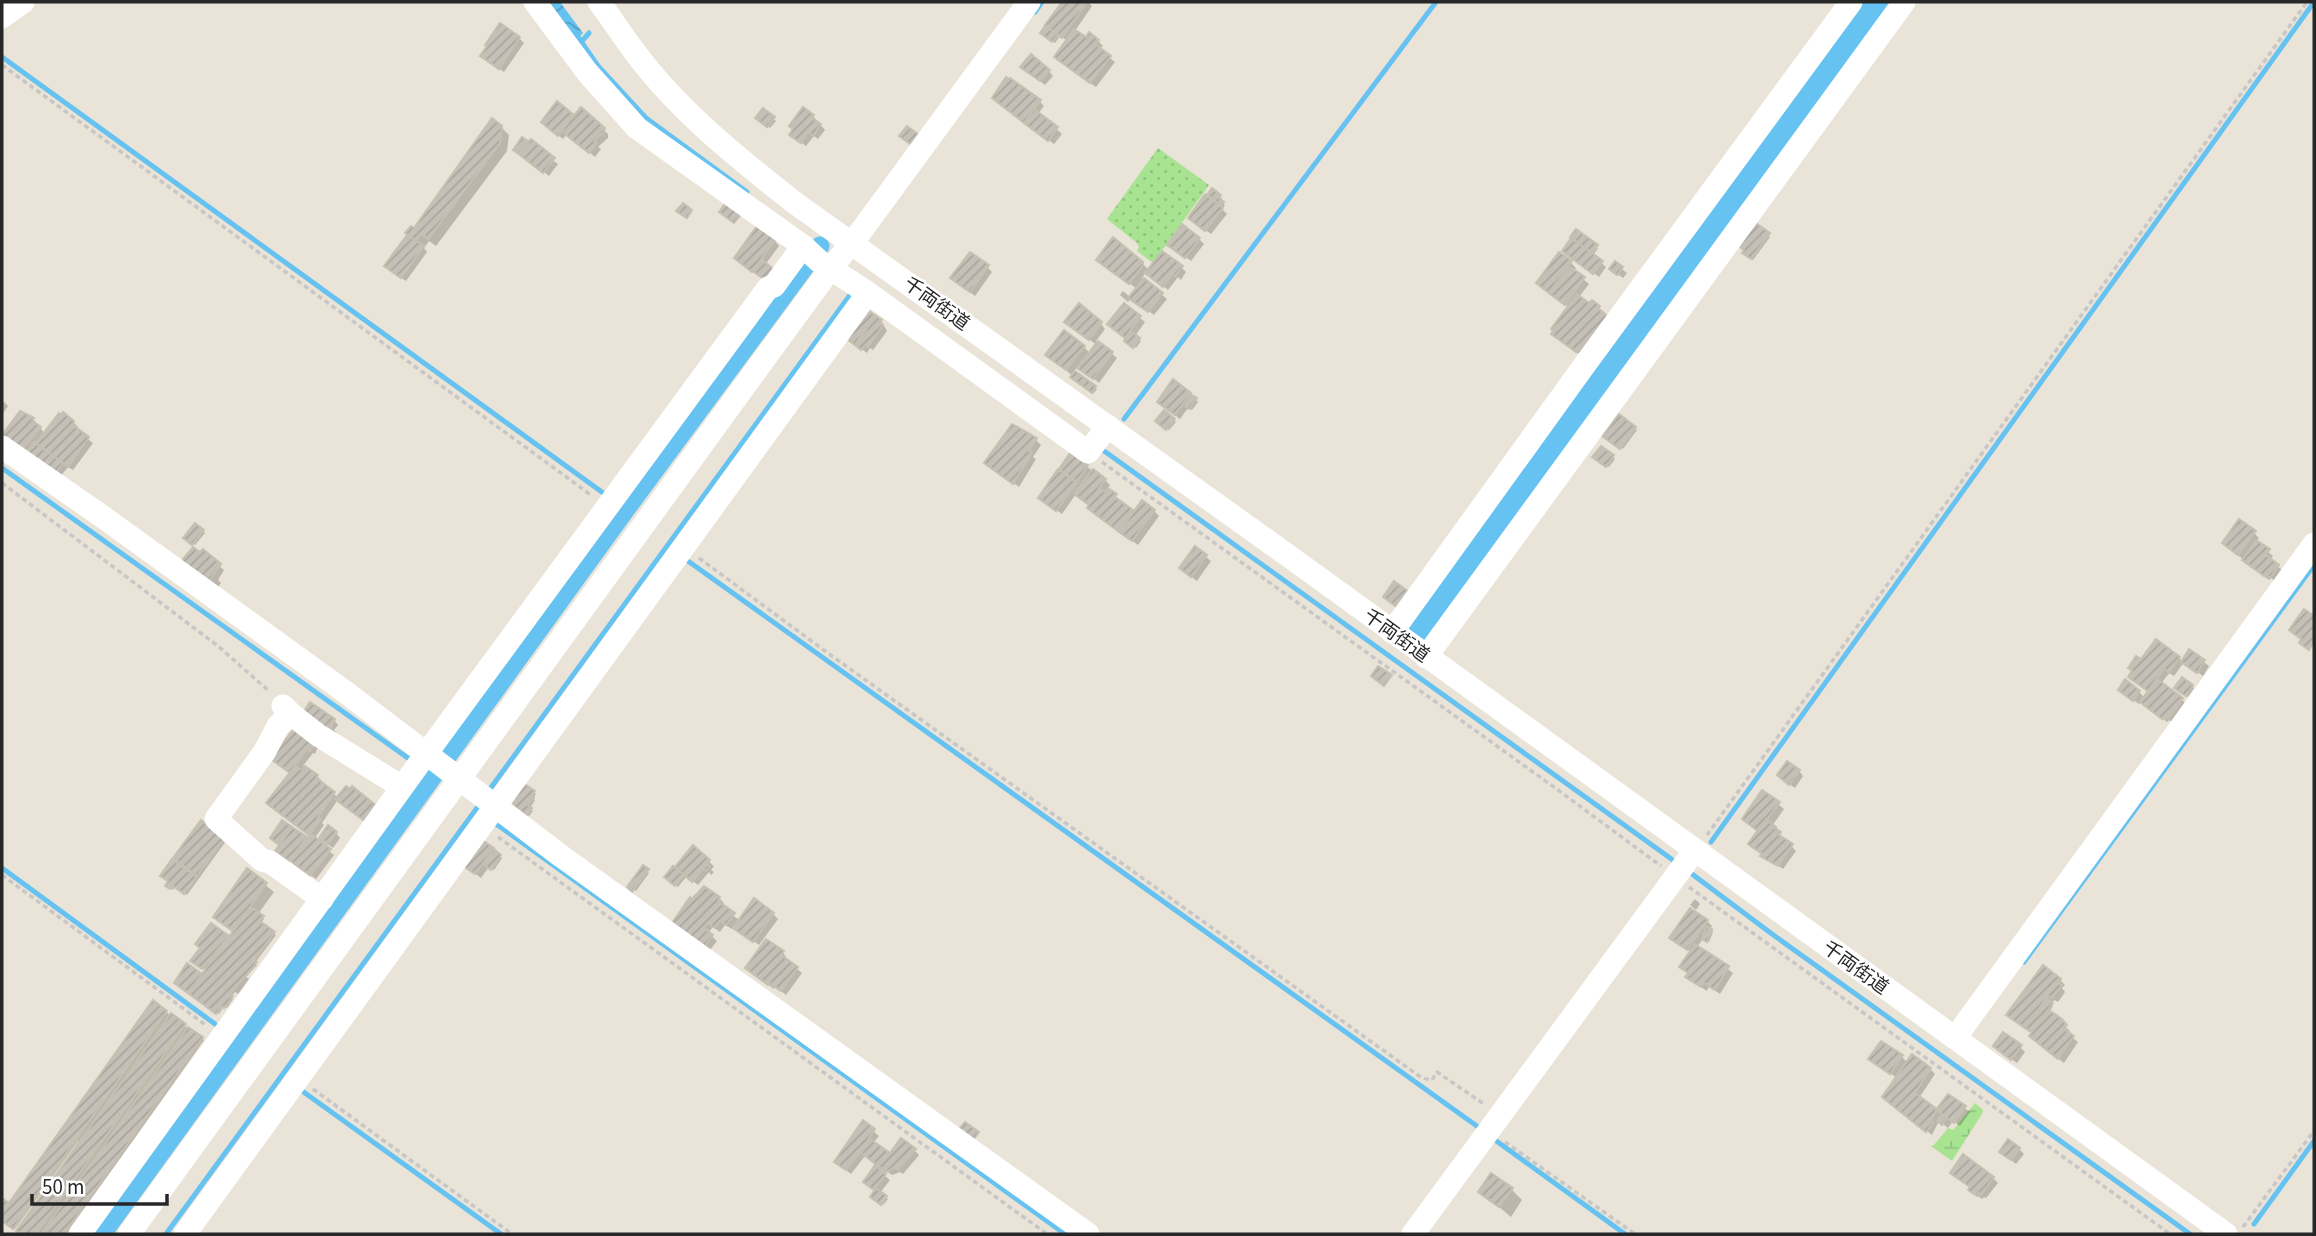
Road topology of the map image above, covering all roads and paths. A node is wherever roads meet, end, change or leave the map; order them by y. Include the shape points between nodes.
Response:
1 (23, 2) edge
2 (536, 2) edge
3 (599, 2) edge
4 (1030, 2) edge
5 (1851, 2) edge
6 (1904, 2) edge
7 (2307, 2) edge
8 (2, 17) edge
9 (2, 65) edge
10 (851, 243) junction
11 (815, 257) junction
12 (868, 293) junction
13 (1096, 442) junction
14 (2, 447) edge
15 (2, 483) edge
16 (607, 506) junction
17 (2314, 544) edge
18 (683, 546) junction
19 (1392, 632) junction
20 (1426, 657) junction
21 (287, 710) junction
22 (402, 787) junction
23 (469, 793) junction
24 (1683, 866) junction
25 (2, 875) edge
26 (322, 899) junction
27 (223, 1038) junction
28 (1955, 1038) junction
29 (294, 1082) junction
30 (1992, 1098) dead end
31 (1987, 1104) junction
32 (1494, 1123) junction
33 (2314, 1131) edge
34 (2165, 1223) dead end
35 (2161, 1228) junction
36 (80, 1234) edge
37 (129, 1234) edge
38 (185, 1234) edge
39 (512, 1234) edge
40 (1047, 1234) edge
41 (1088, 1234) edge
42 (1413, 1234) edge
43 (1635, 1234) edge
44 (2170, 1234) edge
45 (2226, 1234) edge
46 (2237, 1234) edge

1 - 8 street
2 - 11 street via 587,72 638,128
3 - 10 street, 千両街道 via 638,56 706,129 755,172
4 - 10 street
5 - 19 street
6 - 20 street
7 - 24 path
9 - 16 path
10 - 11 street
10 - 13 street, 千両街道
11 - 12 street
11 - 16 street via 768,288
11 - 23 street
12 - 13 street
12 - 18 street
13 - 19 street, 千両街道
13 - 24 path via 1156,499
14 - 23 street via 103,516
15 - 21 path via 209,639
16 - 23 street
17 - 28 street
18 - 23 street
18 - 32 path via 1422,1078 1432,1080 1437,1072
19 - 20 street, 千両街道
20 - 24 street, 千両街道
21 - 22 street via 318,735
21 - 26 street via 265,751 216,819 262,860
22 - 23 street
22 - 26 street
23 - 29 street
23 - 37 street
23 - 40 path
23 - 41 street
24 - 28 street, 千両街道
24 - 31 path
24 - 32 street
25 - 27 path
26 - 27 street
27 - 36 street
28 - 45 street, 千両街道
29 - 38 street
29 - 39 path
30 - 31 path
31 - 35 path
32 - 42 street
32 - 43 path
33 - 46 path
34 - 35 path
35 - 44 path

